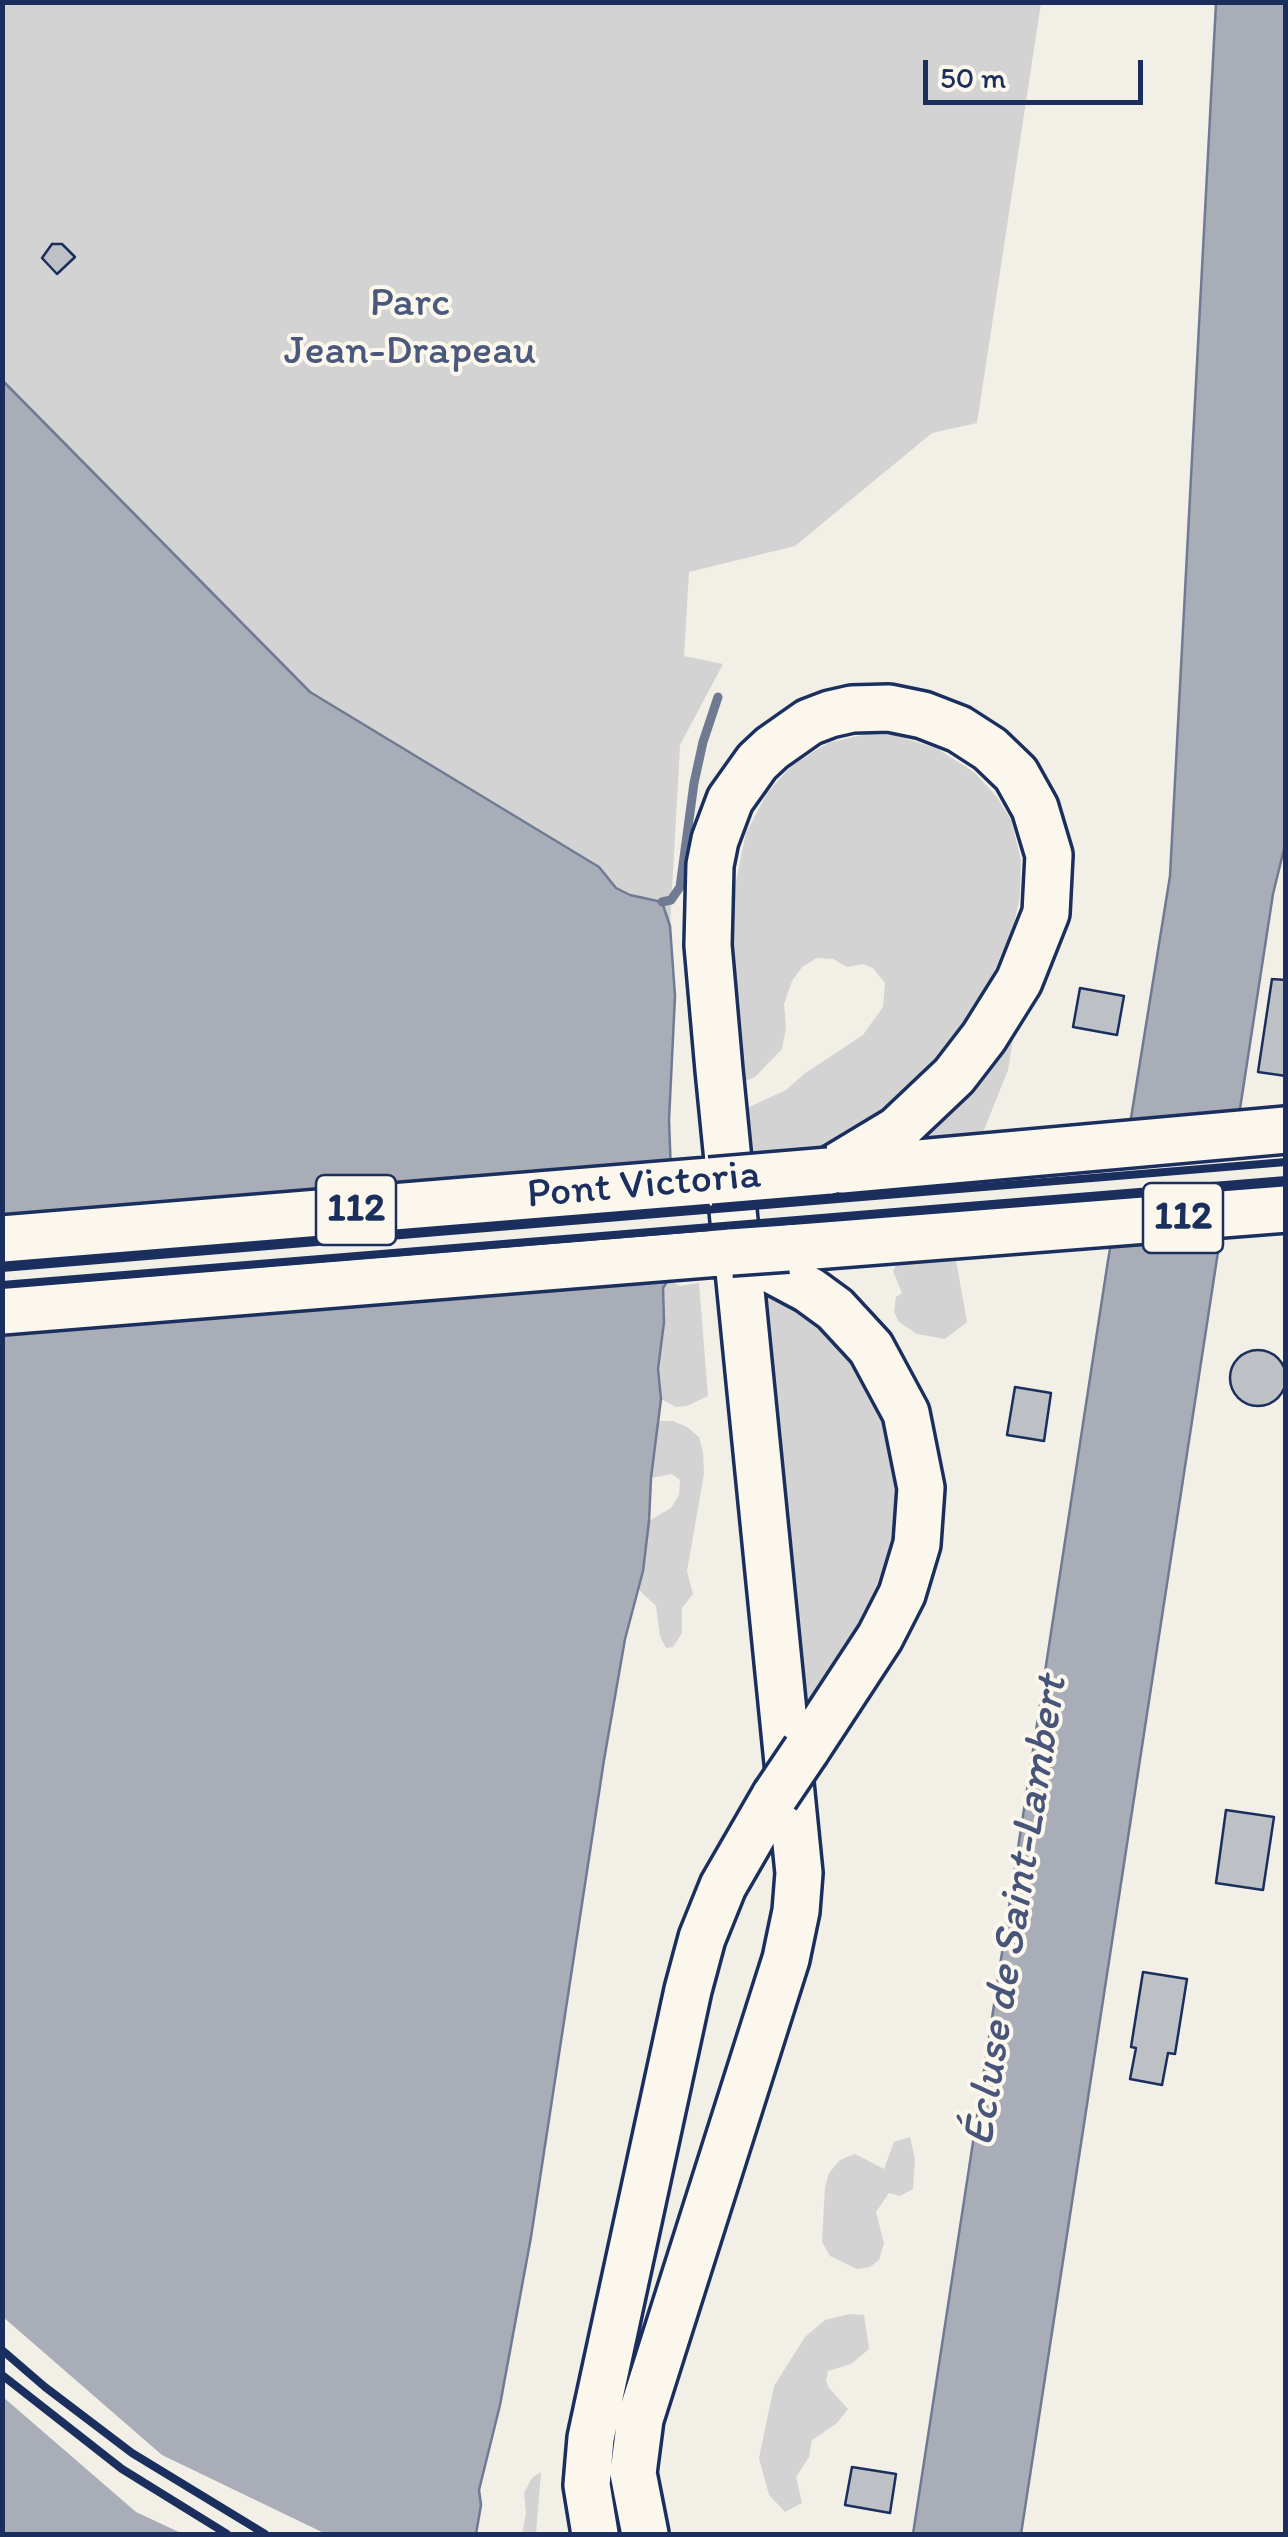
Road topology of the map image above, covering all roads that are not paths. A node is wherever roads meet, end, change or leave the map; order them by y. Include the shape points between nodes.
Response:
1 (1286, 1130) edge
2 (829, 1170) junction
3 (1286, 1209) edge
4 (2, 1240) edge
5 (748, 1259) junction
6 (2, 1311) edge
7 (595, 2534) edge
8 (645, 2534) edge

1 - 2 main road, Pont Victoria / 112
2 - 4 main road, Pont Victoria / 112, bridge
2 - 8 main road via 907,1122 954,1076 1001,1011 1046,913 1049,855 1016,774 975,738 906,710 830,714 782,740 757,762 726,809 710,865 714,1016 799,1874 786,1959 640,2419 633,2473
3 - 5 main road, Pont Victoria / 112, bridge
5 - 6 main road, Pont Victoria / 112
5 - 7 main road, bridge via 835,1309 871,1348 913,1434 920,1488 917,1544 893,1614 774,1796 702,1938 591,2438 587,2486

